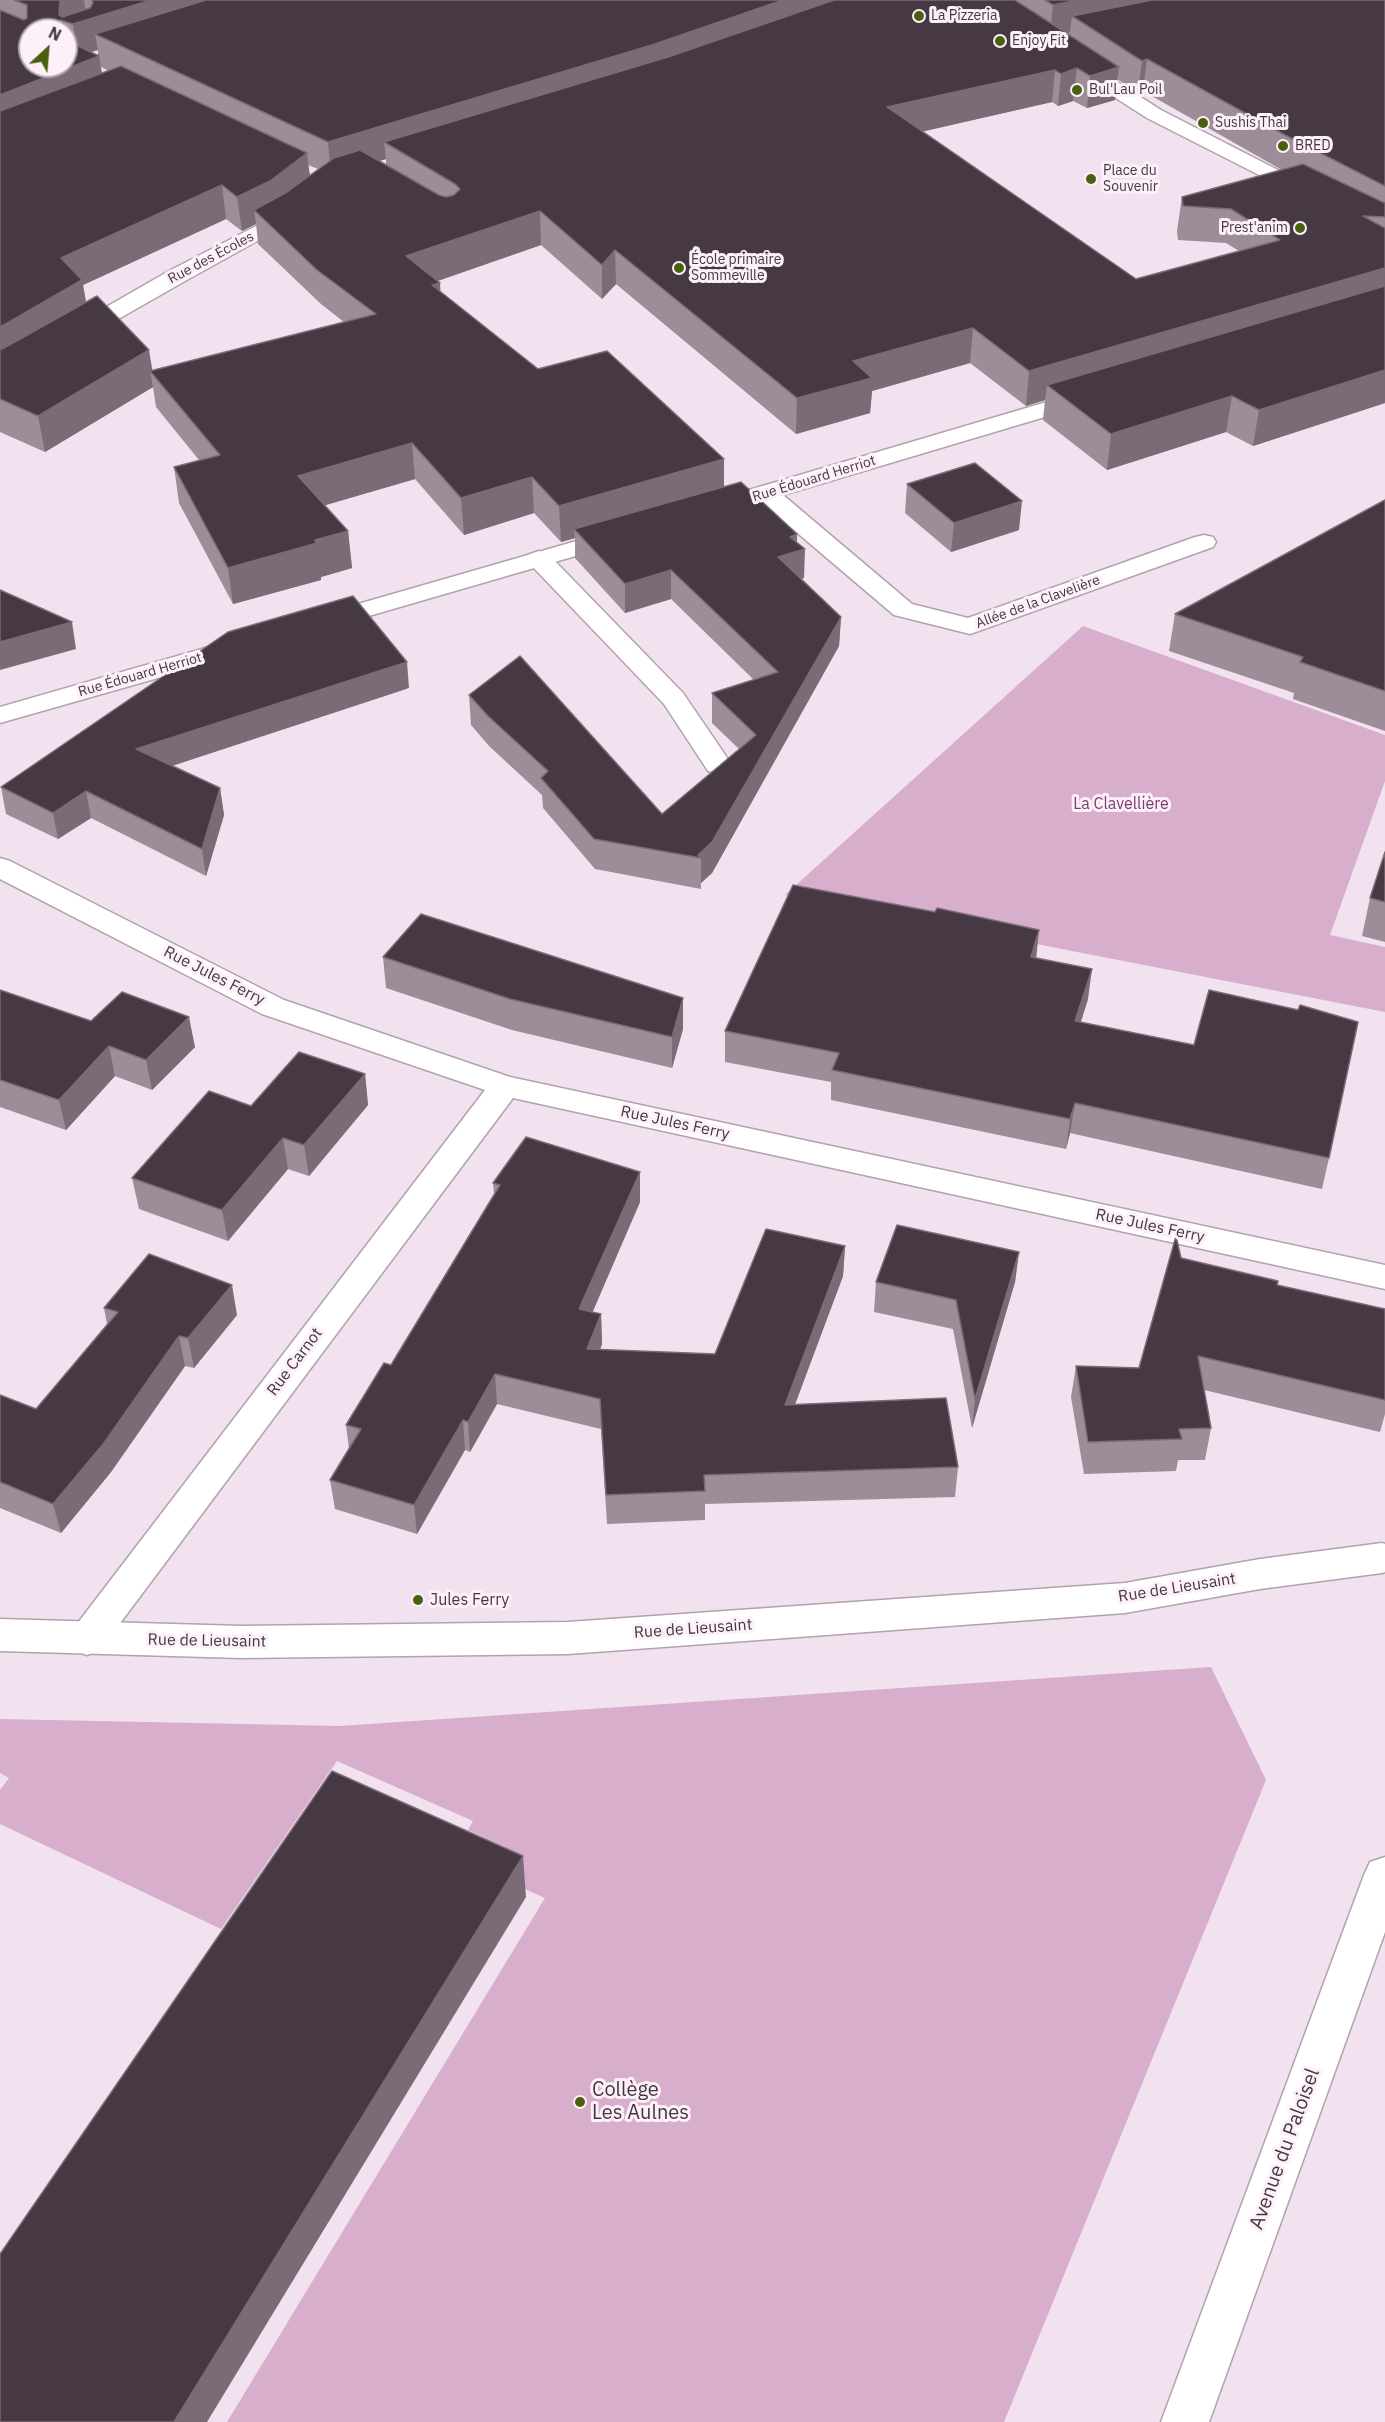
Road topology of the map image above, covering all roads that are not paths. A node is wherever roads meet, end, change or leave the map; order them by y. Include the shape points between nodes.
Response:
1 (1066, 58) edge
2 (311, 201) edge
3 (1385, 233) edge
4 (0, 377) edge
5 (1108, 391) edge
6 (766, 493) junction
7 (698, 513) edge
8 (641, 530) edge
9 (1204, 542) dead end
10 (539, 559) junction
11 (298, 629) edge
12 (252, 642) edge
13 (0, 716) edge
14 (718, 765) edge
15 (0, 867) edge
16 (505, 1086) junction
17 (1385, 1277) edge
18 (1384, 1556) edge
19 (0, 1635) edge
20 (87, 1639) junction
21 (1385, 1875) edge
22 (1185, 2422) edge

1 - 3 street via 1154,114
2 - 4 street, Rue des Écoles
5 - 6 street, Rue Édouard Herriot
6 - 7 street, Rue Édouard Herriot
6 - 9 street, Allée de la Clavelière via 903,610 970,627
8 - 10 street
10 - 11 street
10 - 14 street via 674,699
12 - 13 street, Rue Édouard Herriot
15 - 16 street, Rue Jules Ferry via 273,1007
16 - 17 street, Rue Jules Ferry
16 - 20 street, Rue Carnot
18 - 20 street, Rue de Lieusaint via 1125,1598 568,1638 379,1642
19 - 20 street, Rue de Lieusaint
21 - 22 street, Avenue du Paloisel

